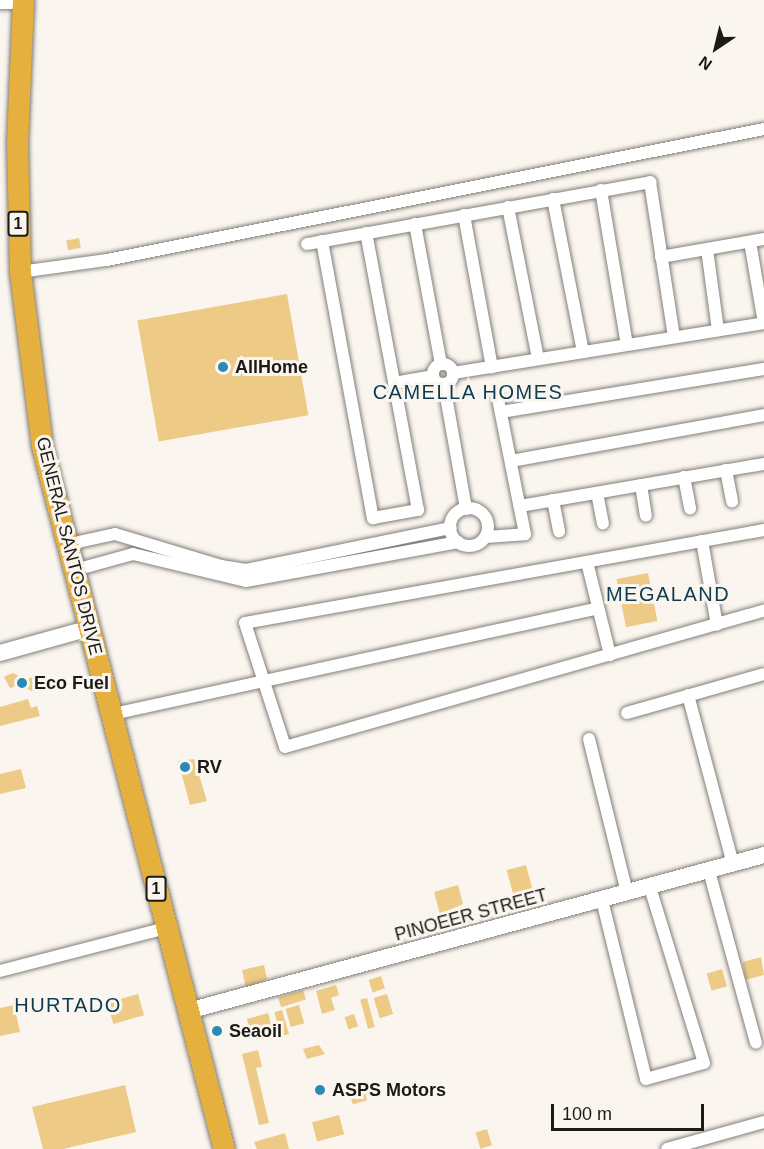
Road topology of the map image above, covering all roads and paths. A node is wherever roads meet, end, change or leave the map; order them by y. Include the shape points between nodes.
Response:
1 (22, 2) edge
2 (0, 3) edge
3 (764, 129) edge
4 (601, 190) junction
5 (554, 199) junction
6 (508, 207) junction
7 (464, 215) junction
8 (415, 224) junction
9 (366, 233) junction
10 (764, 239) edge
11 (322, 241) junction
12 (750, 242) junction
13 (307, 244) dead end
14 (707, 249) junction
15 (661, 258) junction
16 (20, 272) junction
17 (764, 323) edge
18 (718, 330) junction
19 (674, 338) junction
20 (627, 345) junction
21 (583, 352) junction
22 (538, 360) junction
23 (441, 364) junction
24 (492, 367) junction
25 (764, 369) edge
26 (453, 373) junction
27 (432, 376) junction
28 (394, 383) junction
29 (444, 385) junction
30 (498, 399) dead end
31 (501, 412) junction
32 (764, 414) edge
33 (511, 461) junction
34 (764, 464) edge
35 (726, 470) junction
36 (684, 477) junction
37 (641, 485) junction
38 (597, 493) junction
39 (553, 500) junction
40 (732, 501) dead end
41 (520, 506) junction
42 (690, 508) dead end
43 (466, 509) junction
44 (646, 516) dead end
45 (603, 523) dead end
46 (450, 528) junction
47 (764, 530) edge
48 (559, 531) dead end
49 (486, 537) junction
50 (702, 541) junction
51 (458, 542) junction
52 (69, 544) junction
53 (587, 562) junction
54 (75, 570) junction
55 (598, 608) junction
56 (764, 611) edge
57 (717, 625) junction
58 (90, 628) junction
59 (0, 653) edge
60 (610, 655) junction
61 (764, 674) edge
62 (264, 681) junction
63 (688, 695) junction
64 (627, 713) dead end
65 (112, 714) junction
66 (589, 739) dead end
67 (764, 855) edge
68 (733, 864) junction
69 (709, 871) junction
70 (650, 887) junction
71 (627, 893) junction
72 (602, 900) junction
73 (166, 928) junction
74 (0, 970) edge
75 (188, 1011) junction
76 (756, 1043) dead end
77 (764, 1122) edge
78 (224, 1149) edge
79 (667, 1149) edge

1 - 2 street
1 - 16 highway, GENERAL SANTOS DRIVE / 1 via 17,142
3 - 16 street via 107,260
4 - 5 street
4 - 15 street via 650,182
4 - 20 street
5 - 6 street
5 - 21 street
6 - 7 street
6 - 22 street
7 - 8 street
7 - 24 street
8 - 9 street
8 - 23 street
9 - 11 street
9 - 28 street
10 - 12 street
11 - 13 street
11 - 28 street via 373,518 418,510
12 - 14 street
12 - 17 street
14 - 15 street
14 - 18 street
15 - 19 street
16 - 52 highway, GENERAL SANTOS DRIVE / 1 via 42,446
17 - 18 street
18 - 19 street
19 - 20 street
20 - 21 street
21 - 22 street
22 - 24 street
23 - 26 street
23 - 27 street via 434,368
24 - 26 street
25 - 31 street
26 - 29 street via 451,381
27 - 28 street
27 - 29 street via 436,383
29 - 43 street
30 - 31 street
31 - 33 street
32 - 33 street
33 - 41 street
34 - 35 street
35 - 36 street
35 - 40 street
36 - 37 street
36 - 42 street
37 - 38 street
37 - 44 street
38 - 39 street
38 - 45 street
39 - 41 street
39 - 48 street
41 - 49 street via 525,534
43 - 46 street via 456,514
43 - 49 street via 477,510 485,517
46 - 51 street
46 - 52 street via 246,570 115,534
47 - 50 street
49 - 51 street via 473,546
50 - 53 street
50 - 57 street
51 - 54 street via 246,581 133,554
52 - 54 highway, GENERAL SANTOS DRIVE / 1
53 - 55 street
53 - 62 street via 245,623
54 - 58 highway, GENERAL SANTOS DRIVE / 1
55 - 60 street
55 - 62 street
56 - 57 street
57 - 60 street
58 - 59 main road
58 - 65 highway, GENERAL SANTOS DRIVE / 1
60 - 62 street via 285,747
61 - 63 street
62 - 65 street
63 - 64 street
63 - 68 street
65 - 73 highway, GENERAL SANTOS DRIVE / 1
66 - 71 street
67 - 68 main road, PINOEER STREET
68 - 69 main road, PINOEER STREET
69 - 70 main road, PINOEER STREET
69 - 76 street
70 - 71 main road, PINOEER STREET
70 - 72 street via 704,1063 646,1078
71 - 72 main road, PINOEER STREET
72 - 75 main road, PINOEER STREET
73 - 74 street
73 - 75 highway, GENERAL SANTOS DRIVE / 1
75 - 78 highway, GENERAL SANTOS DRIVE / 1
77 - 79 street

